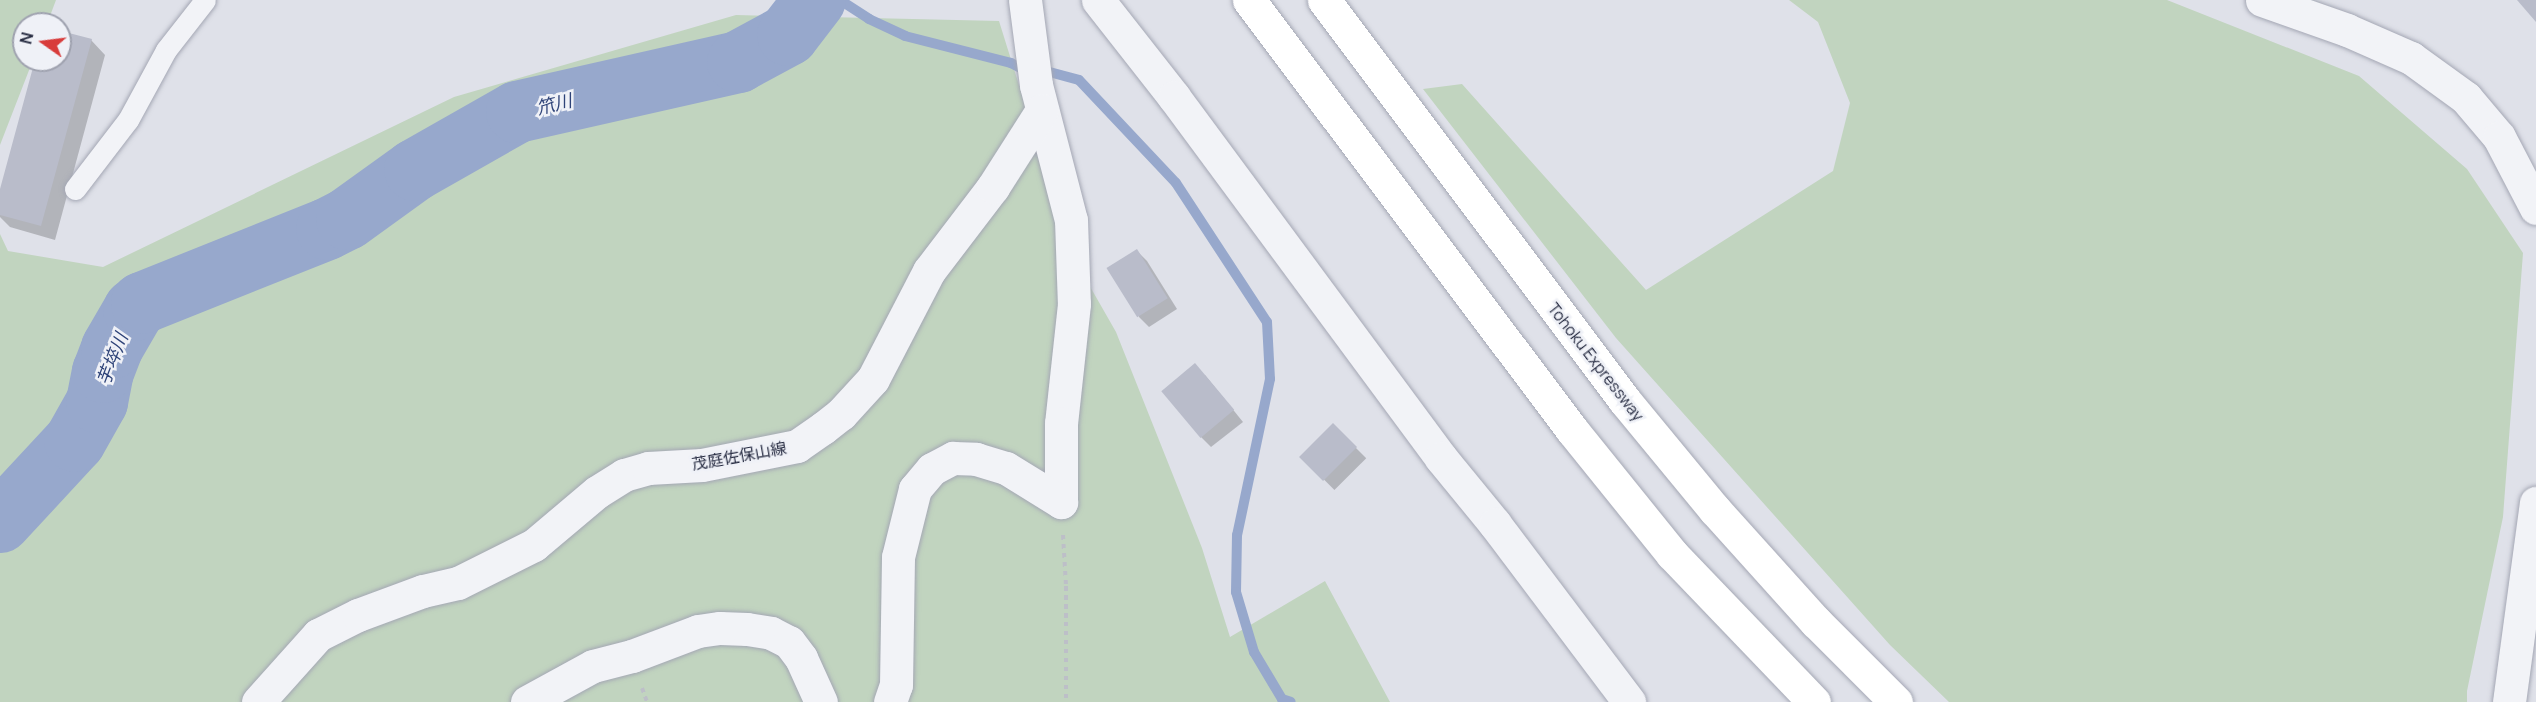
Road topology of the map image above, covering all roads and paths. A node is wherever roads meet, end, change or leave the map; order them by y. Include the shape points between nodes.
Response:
1 (205, 0) edge
2 (1025, 0) edge
3 (1098, 0) edge
4 (1249, 0) edge
5 (1324, 0) edge
6 (2262, 0) edge
7 (1039, 98) junction
8 (75, 189) dead end
9 (2536, 208) edge
10 (1061, 502) junction
11 (2535, 519) edge
12 (258, 702) edge
13 (527, 702) edge
14 (820, 702) edge
15 (890, 702) edge
16 (1066, 702) edge
17 (1629, 702) edge
18 (1814, 702) edge
19 (1896, 702) edge
20 (2509, 702) edge

1 - 8 lane via 166,50 128,120
2 - 7 street
3 - 17 street
4 - 18 highway via 1579,439 1672,554
5 - 19 highway, Tohoku Expressway via 1625,401 1715,510 1816,622
6 - 9 street via 2411,58 2466,98 2499,137
7 - 10 street via 1071,220 1074,303 1061,423
7 - 12 street, 茂庭佐保山線 via 993,188 929,271 873,379 823,428 797,446 702,465 648,468 624,475 597,492 534,545 458,583 423,591 358,615 318,635
10 - 15 street via 1006,468 976,459 953,458 932,469 915,489 898,557 896,685
10 - 16 path
11 - 20 street
13 - 14 street via 593,666 698,631 720,628 771,633 789,642 801,658

